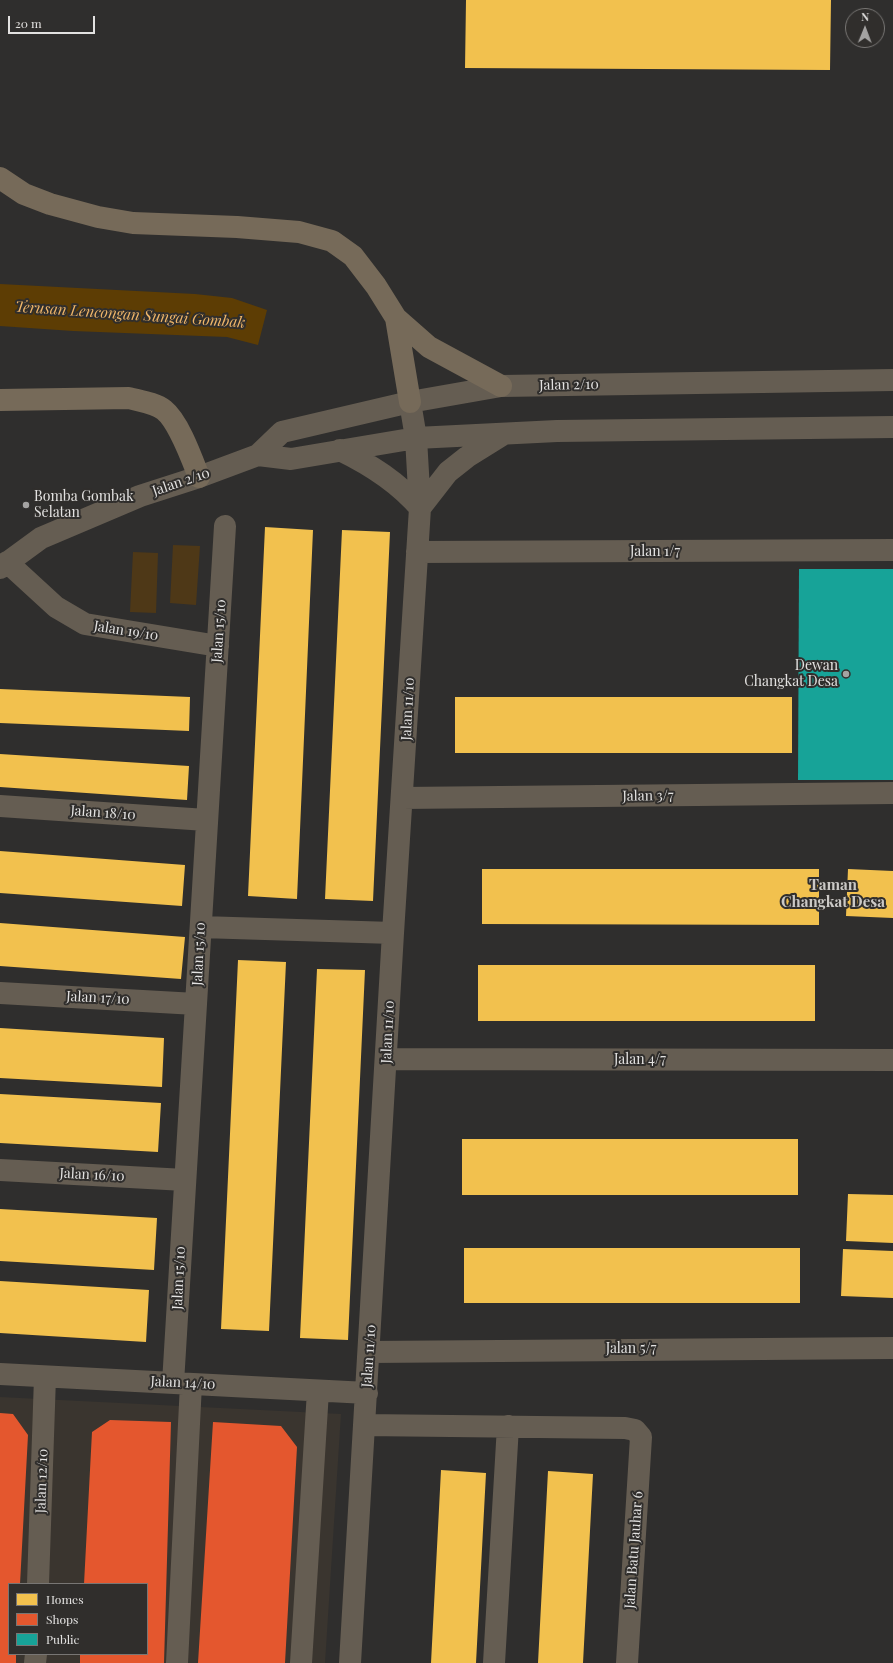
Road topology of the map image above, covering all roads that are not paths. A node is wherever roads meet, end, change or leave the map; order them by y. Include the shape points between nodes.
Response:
1 (0, 178) edge
2 (396, 318) junction
3 (893, 380) edge
4 (501, 386) junction
5 (0, 400) edge
6 (410, 402) junction
7 (893, 427) edge
8 (505, 433) junction
9 (416, 438) junction
10 (340, 450) junction
11 (258, 455) junction
12 (199, 477) junction
13 (420, 508) junction
14 (225, 526) dead end
15 (893, 550) edge
16 (417, 552) junction
17 (3, 565) edge
18 (218, 646) junction
19 (893, 793) edge
20 (402, 798) junction
21 (0, 806) edge
22 (206, 820) junction
23 (201, 926) junction
24 (393, 933) junction
25 (0, 993) edge
26 (196, 1004) junction
27 (386, 1059) junction
28 (893, 1060) edge
29 (0, 1170) edge
30 (185, 1180) junction
31 (893, 1348) edge
32 (369, 1352) junction
33 (0, 1374) edge
34 (46, 1377) junction
35 (182, 1383) junction
36 (318, 1391) junction
37 (366, 1393) junction
38 (364, 1425) junction
39 (508, 1426) junction
40 (38, 1583) edge
41 (177, 1663) edge
42 (301, 1663) edge
43 (350, 1663) edge
44 (494, 1663) edge
45 (626, 1663) edge

1 - 2 highway via 24,194 98,217 132,223 299,232 332,241 353,256
2 - 4 highway via 429,347
2 - 6 highway
3 - 4 street, Jalan 2/10
4 - 6 street, Jalan 2/10
5 - 12 highway via 129,398 146,402 165,410 180,430
6 - 9 street, Jalan 11/10
6 - 11 street, Jalan 2/10 via 282,432
7 - 8 street, Jalan 2/10
8 - 9 street, Jalan 2/10
8 - 13 street via 448,472
9 - 10 street, Jalan 2/10
9 - 13 street, Jalan 11/10
10 - 11 street, Jalan 2/10 via 291,458
10 - 13 street via 385,476 406,492
11 - 12 street, Jalan 2/10
12 - 17 street, Jalan 2/10 via 140,496 41,538
13 - 16 street, Jalan 11/10
14 - 18 street, Jalan 15/10
15 - 16 street, Jalan 1/7
16 - 20 street, Jalan 11/10
17 - 18 street, Jalan 19/10 via 56,607 85,624
18 - 22 street, Jalan 15/10
19 - 20 street, Jalan 3/7
20 - 24 street, Jalan 11/10
21 - 22 street, Jalan 18/10
22 - 23 street, Jalan 15/10
23 - 24 street
23 - 26 street, Jalan 15/10
24 - 27 street, Jalan 11/10
25 - 26 street, Jalan 17/10
26 - 30 street, Jalan 15/10
27 - 28 street, Jalan 4/7
27 - 32 street, Jalan 11/10
29 - 30 street, Jalan 16/10
30 - 35 street, Jalan 15/10
31 - 32 street, Jalan 5/7
32 - 37 street, Jalan 11/10
33 - 34 street, Jalan 14/10
34 - 35 street, Jalan 14/10
34 - 40 street, Jalan 12/10
35 - 36 street, Jalan 14/10
35 - 41 street, Jalan 15/10
36 - 37 street, Jalan 14/10
36 - 42 street
37 - 38 street, Jalan 11/10
38 - 39 street
38 - 43 street, Jalan 11/10
39 - 44 street
39 - 45 street, Jalan Batu Jauhar 6 via 625,1428 635,1430 641,1437

